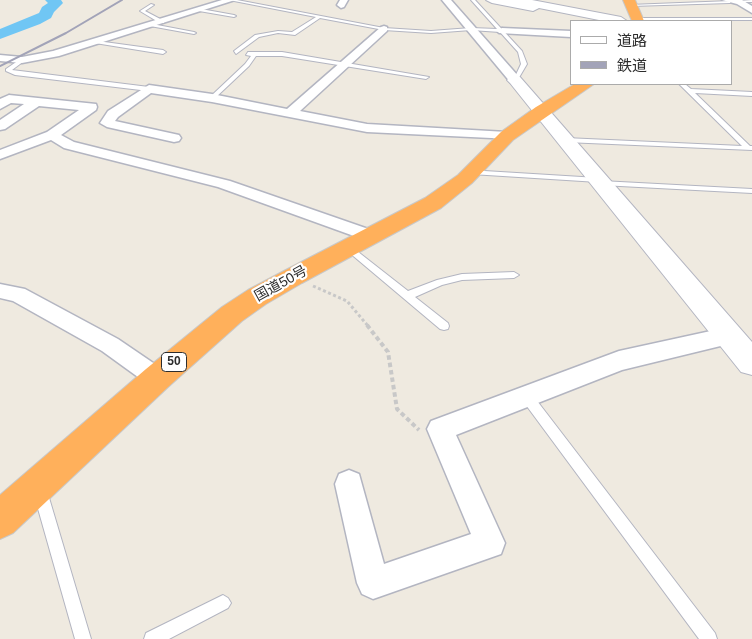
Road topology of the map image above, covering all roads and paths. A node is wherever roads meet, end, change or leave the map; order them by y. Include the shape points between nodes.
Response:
1 (231, 0) edge
2 (446, 0) edge
3 (473, 0) edge
4 (492, 0) edge
5 (515, 0) edge
6 (752, 1) edge
7 (630, 2) edge
8 (731, 2) edge
9 (152, 4) dead end
10 (200, 10) junction
11 (752, 10) edge
12 (234, 16) dead end
13 (319, 17) junction
14 (752, 19) edge
15 (591, 20) edge
16 (615, 20) edge
17 (638, 20) edge
18 (157, 23) junction
19 (384, 29) junction
20 (471, 29) junction
21 (502, 30) junction
22 (194, 33) dead end
23 (570, 34) edge
24 (97, 42) junction
25 (163, 52) dead end
26 (254, 55) junction
27 (0, 58) edge
28 (22, 60) junction
29 (347, 64) junction
30 (426, 77) dead end
31 (515, 80) junction
32 (584, 85) edge
33 (683, 85) edge
34 (149, 89) junction
35 (690, 91) junction
36 (752, 94) edge
37 (212, 98) junction
38 (37, 101) junction
39 (0, 105) edge
40 (542, 111) junction
41 (290, 114) junction
42 (0, 126) edge
43 (52, 135) junction
44 (508, 136) junction
45 (174, 138) dead end
46 (565, 140) junction
47 (750, 148) edge
48 (0, 155) edge
49 (471, 172) junction
50 (599, 181) junction
51 (752, 191) edge
52 (360, 242) junction
53 (514, 275) dead end
54 (307, 283) dead end
55 (0, 291) edge
56 (409, 295) junction
57 (444, 326) dead end
58 (729, 336) junction
59 (752, 364) edge
60 (157, 378) junction
61 (527, 397) junction
62 (440, 429) junction
63 (349, 484) dead end
64 (39, 485) junction
65 (0, 520) edge
66 (223, 603) dead end
67 (83, 639) edge
68 (152, 639) edge
69 (709, 639) edge

1 - 10 street
1 - 13 lane
2 - 20 street
3 - 21 lane
4 - 15 street
5 - 16 street
6 - 8 lane
7 - 8 lane
7 - 17 highway
8 - 11 street
9 - 18 lane via 142,11
10 - 12 lane
10 - 18 street
13 - 19 lane
13 - 26 lane via 293,34 278,32 257,36 236,52
14 - 17 lane
18 - 22 lane
18 - 24 street
19 - 20 lane via 431,32
19 - 29 street
20 - 21 lane
20 - 31 street
21 - 23 street
21 - 31 lane via 520,52 524,64
24 - 25 lane
24 - 28 street
26 - 29 lane via 282,54
26 - 37 lane
27 - 28 street
28 - 34 lane via 8,70
29 - 30 lane
29 - 41 street
31 - 40 street
32 - 40 highway, 国道50号 / 50
33 - 35 lane
34 - 37 street
34 - 45 street via 113,114 107,123
35 - 36 lane
35 - 47 lane
37 - 41 street
38 - 39 street via 9,99
38 - 42 street
38 - 43 street via 91,107
40 - 44 highway, 国道50号 / 50
40 - 46 street
41 - 44 street via 368,128
43 - 48 street
43 - 52 street via 69,144 224,184
44 - 49 highway, 国道50号 / 50
46 - 47 lane
46 - 50 street
49 - 50 lane
49 - 52 highway, 国道50号 / 50 via 434,203
50 - 51 lane
50 - 58 street
52 - 56 lane
52 - 60 highway, 国道50号 / 50 via 245,305
53 - 56 lane via 462,277
54 - 62 path via 347,301 377,336 388,352 397,409 418,430
55 - 60 street via 18,294 110,345
56 - 57 lane
58 - 59 street
58 - 61 street via 619,360
60 - 64 highway, 国道50号 / 50
61 - 62 street
61 - 69 lane
62 - 63 street via 490,543 373,583
64 - 65 highway, 国道50号 / 50
64 - 67 lane
66 - 68 lane

